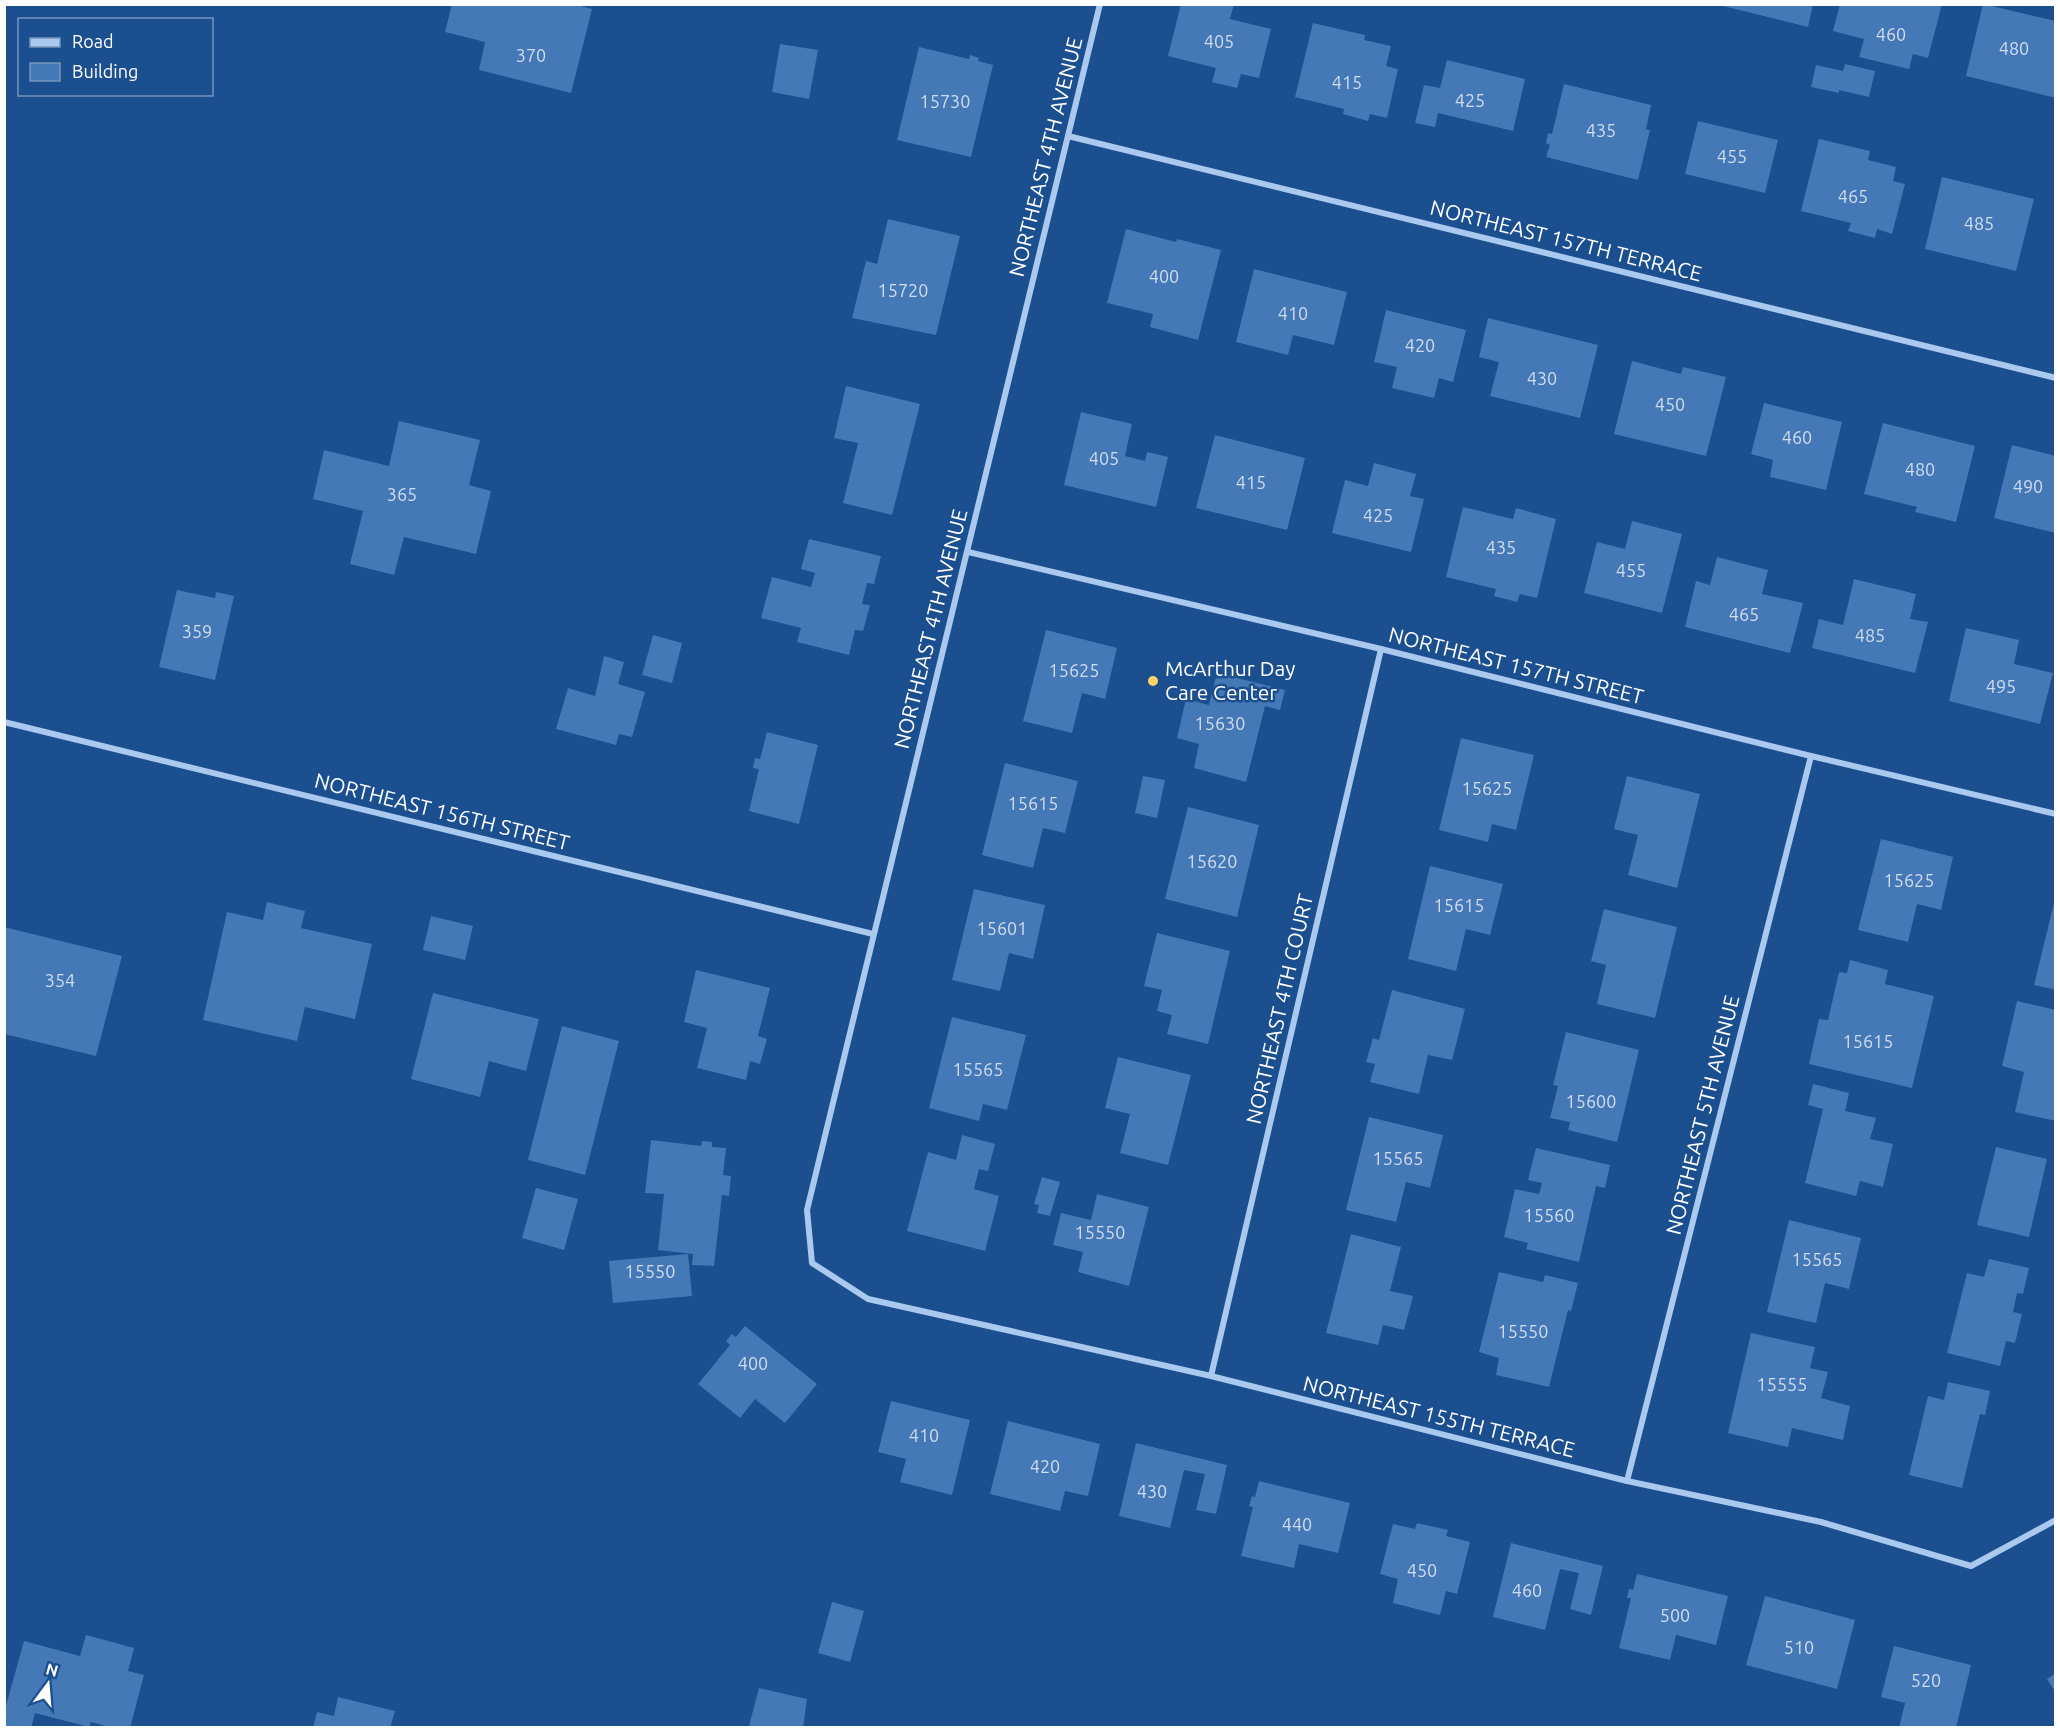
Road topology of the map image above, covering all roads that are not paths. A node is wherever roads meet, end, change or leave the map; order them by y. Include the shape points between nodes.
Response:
1 (1100, 4) edge
2 (1068, 136) junction
3 (2055, 378) edge
4 (968, 552) junction
5 (1381, 649) junction
6 (4, 722) edge
7 (1811, 756) junction
8 (2055, 814) edge
9 (873, 934) junction
10 (812, 1263) joint
11 (1211, 1376) junction
12 (1627, 1481) junction
13 (2055, 1520) edge

1 - 2 street, NORTHEAST 4TH AVENUE
2 - 3 street, NORTHEAST 157TH TERRACE
2 - 4 street, NORTHEAST 4TH AVENUE
4 - 5 street, NORTHEAST 157TH STREET
4 - 9 street, NORTHEAST 4TH AVENUE
5 - 7 street, NORTHEAST 157TH STREET
5 - 11 street, NORTHEAST 4TH COURT
6 - 9 street, NORTHEAST 156TH STREET
7 - 8 street, NORTHEAST 157TH STREET
7 - 12 street, NORTHEAST 5TH AVENUE
9 - 10 street, NORTHEAST 4TH AVENUE via 807,1210
10 - 11 street, NORTHEAST 155TH TERRACE via 868,1299
11 - 12 street, NORTHEAST 155TH TERRACE
12 - 13 street, NORTHEAST 155TH TERRACE via 1821,1522 1971,1566

